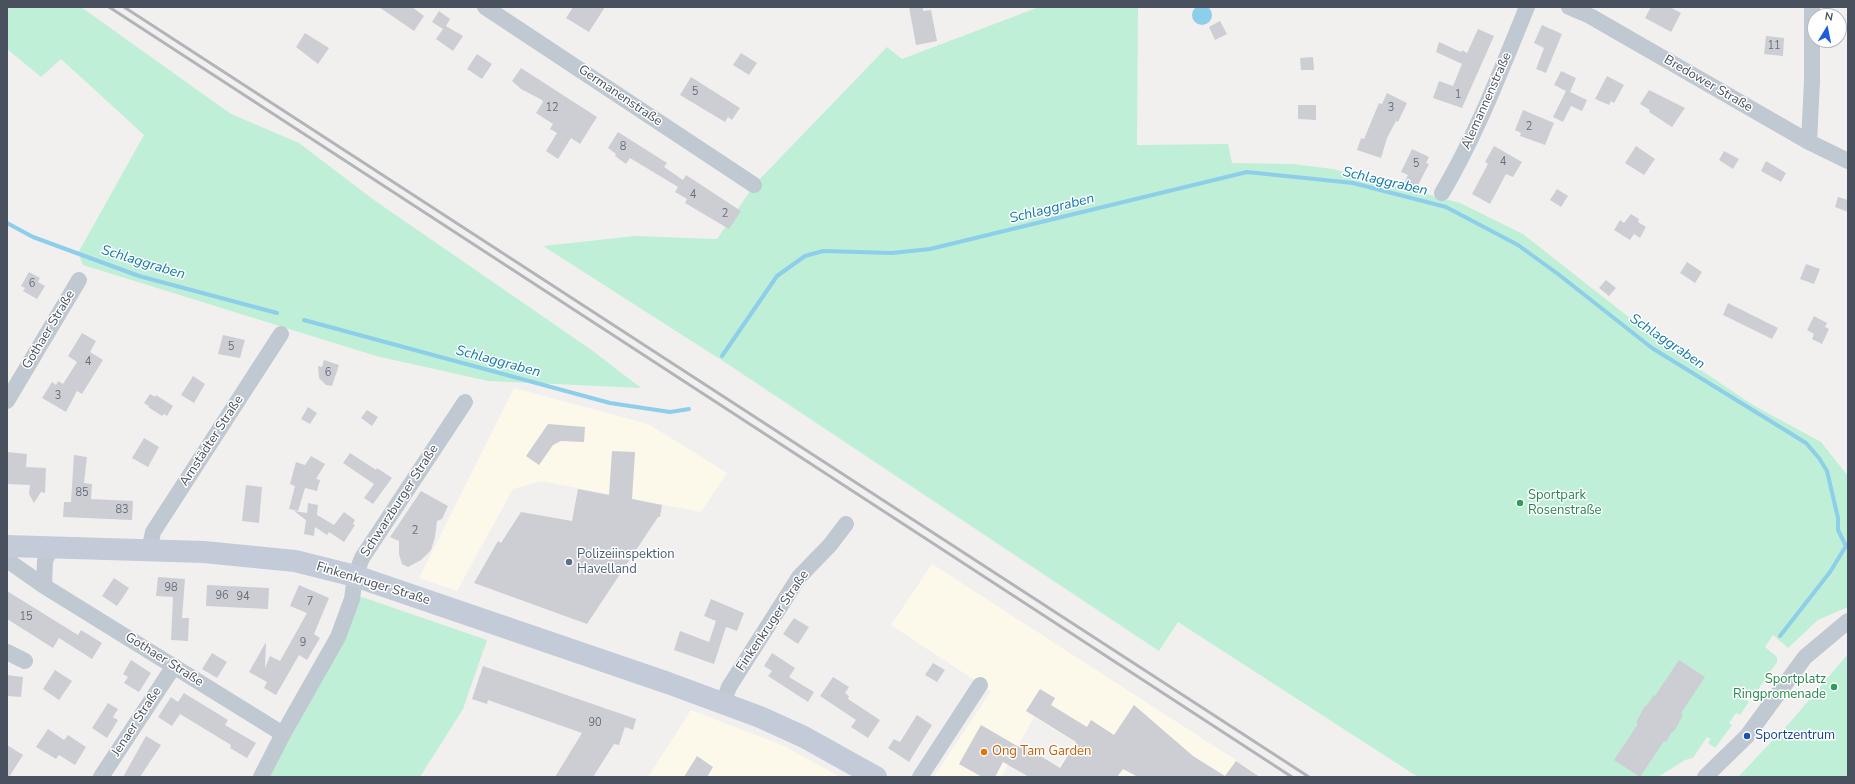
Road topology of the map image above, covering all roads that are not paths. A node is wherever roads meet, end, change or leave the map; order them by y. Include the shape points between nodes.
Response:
1 (485, 7) edge
2 (1527, 7) edge
3 (1569, 7) edge
4 (1812, 7) edge
5 (1809, 142) junction
6 (1848, 161) edge
7 (754, 185) dead end
8 (1442, 193) dead end
9 (79, 280) dead end
10 (281, 334) dead end
11 (7, 401) edge
12 (465, 402) dead end
13 (846, 524) dead end
14 (7, 546) edge
15 (50, 547) junction
16 (149, 551) junction
17 (7, 560) edge
18 (355, 576) junction
19 (44, 586) junction
20 (1848, 621) edge
21 (7, 652) edge
22 (25, 661) dead end
23 (174, 666) junction
24 (980, 685) dead end
25 (723, 703) junction
26 (283, 734) junction
27 (101, 777) edge
28 (261, 777) edge
29 (876, 777) edge
30 (920, 777) edge
31 (1705, 777) edge

1 - 7 street, Germanenstraße
2 - 8 street, Alemannenstraße via 1481,119
3 - 5 street, Bredower Straße via 1590,16
4 - 5 street
5 - 6 street, Bredower Straße
9 - 11 street, Gothaer Straße
10 - 16 street, Arnstädter Straße via 153,532
12 - 18 street, Schwarzburger Straße via 362,558
13 - 25 street, Finkenkruger Straße via 799,577 729,687
14 - 15 street, Finkenkruger Straße
15 - 16 street, Finkenkruger Straße
15 - 19 street via 45,561
16 - 18 street, Finkenkruger Straße via 204,552 295,561
17 - 19 street, Gothaer Straße
18 - 25 street, Finkenkruger Straße
18 - 26 street, Schwarzburger Straße via 352,599 338,637
19 - 23 street, Gothaer Straße
20 - 31 street via 1805,656 1747,736
21 - 22 street
23 - 26 street, Gothaer Straße
23 - 27 street, Jenaer Straße
24 - 30 street
25 - 29 street, Finkenkruger Straße via 798,734
26 - 28 street, Schwarzburger Straße

